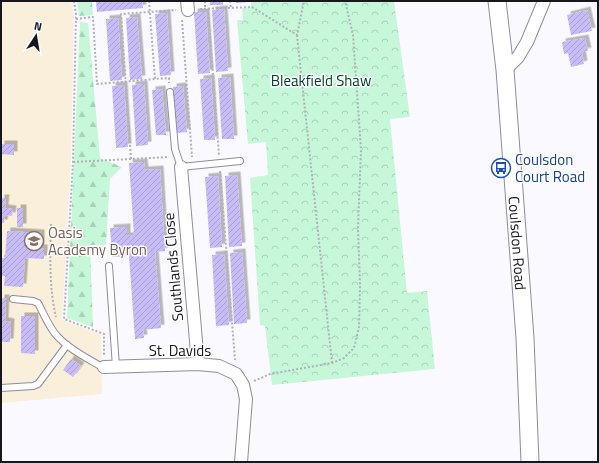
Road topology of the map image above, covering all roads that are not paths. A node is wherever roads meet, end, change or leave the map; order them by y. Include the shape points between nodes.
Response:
1 (497, 1) edge
2 (544, 1) edge
3 (505, 70) junction
4 (170, 92) road end
5 (240, 161) dead end
6 (184, 163) junction
7 (109, 266) dead end
8 (14, 299) dead end
9 (67, 345) junction
10 (198, 364) junction
11 (110, 367) junction
12 (1, 388) edge
13 (241, 462) edge
14 (530, 462) edge

1 - 3 main road, Coulsdon Road
2 - 3 street via 527,42 518,57
3 - 14 main road, Coulsdon Road via 526,338
4 - 6 lane via 175,149
5 - 6 lane
6 - 10 street, Southlands Close
7 - 11 lane
8 - 9 lane via 38,303 54,332
9 - 11 lane via 102,367
9 - 12 lane via 38,384
10 - 11 street, St. Davids
10 - 13 street, St. Davids via 219,366 236,374 243,385 246,399

